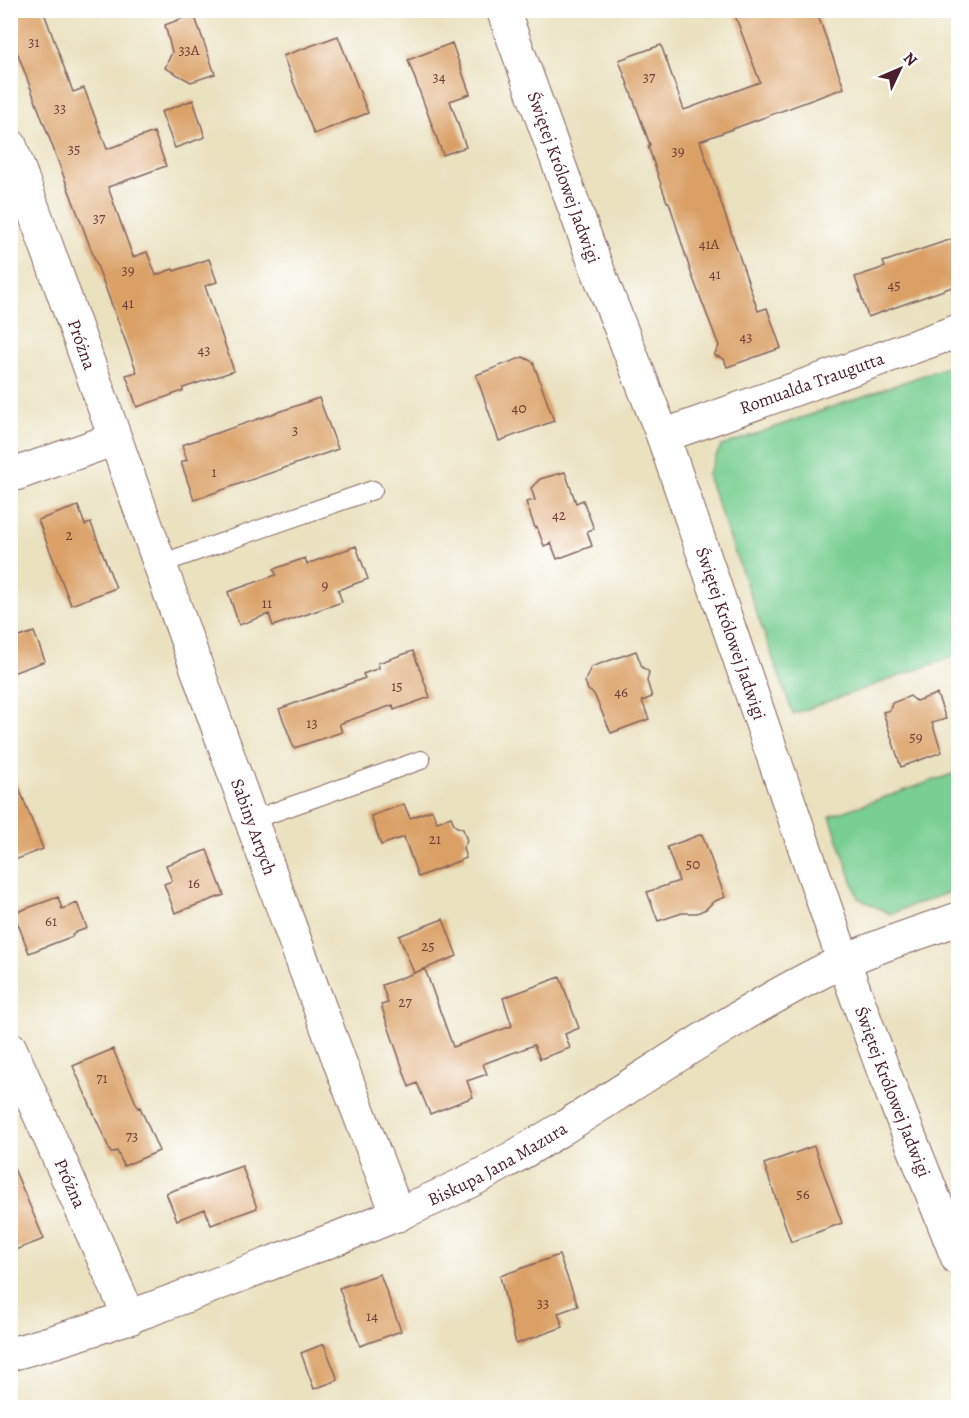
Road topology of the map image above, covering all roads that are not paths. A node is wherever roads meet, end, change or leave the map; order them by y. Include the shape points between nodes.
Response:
1 (503, 10) edge
2 (10, 145) edge
3 (958, 331) edge
4 (663, 436) junction
5 (115, 439) junction
6 (10, 476) edge
7 (374, 490) dead end
8 (160, 564) junction
9 (421, 760) dead end
10 (252, 820) junction
11 (958, 919) edge
12 (844, 962) junction
13 (10, 1048) edge
14 (399, 1215) junction
15 (958, 1259) edge
16 (130, 1318) junction
17 (10, 1354) edge

1 - 4 street, Świętej Królowej Jadwigi
2 - 5 street, Próżna
3 - 4 street, Romualda Traugutta
4 - 12 street, Świętej Królowej Jadwigi
5 - 6 street
5 - 8 street, Sabiny Artych
7 - 8 lane
8 - 10 street, Sabiny Artych
9 - 10 lane
10 - 14 street, Sabiny Artych
11 - 12 street, Biskupa Jana Mazura
12 - 14 street, Biskupa Jana Mazura via 761,1005 520,1154
12 - 15 street, Świętej Królowej Jadwigi
13 - 16 street, Próżna
14 - 16 street, Biskupa Jana Mazura
16 - 17 street, Biskupa Jana Mazura

